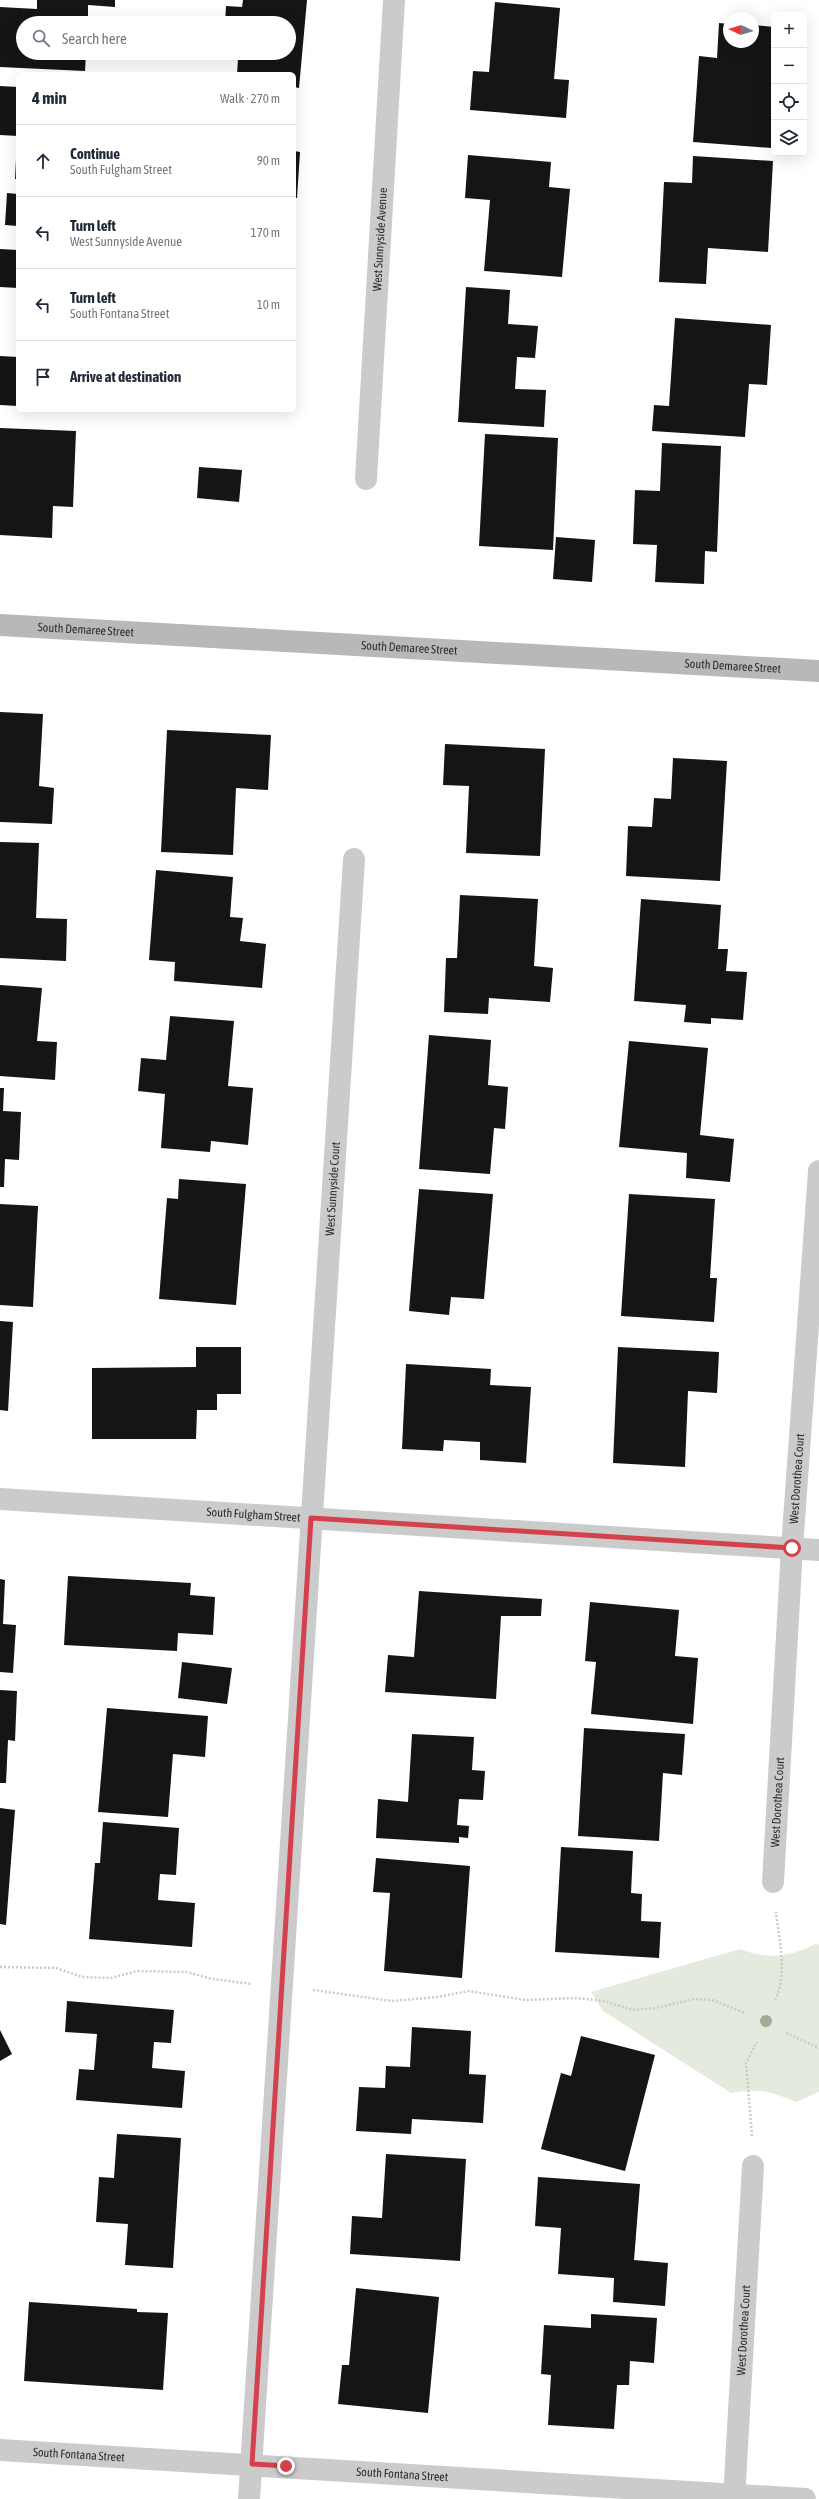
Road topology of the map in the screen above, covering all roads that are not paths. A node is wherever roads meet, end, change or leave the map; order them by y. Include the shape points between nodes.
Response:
1 (394, 0) edge
2 (366, 479) dead end
3 (0, 625) edge
4 (819, 671) edge
5 (354, 859) dead end
6 (819, 1171) edge
7 (0, 1500) edge
8 (311, 1518) junction
9 (792, 1548) junction
10 (819, 1550) edge
11 (773, 1882) road end
12 (753, 2166) road end
13 (0, 2450) edge
14 (252, 2464) junction
15 (734, 2497) edge
16 (249, 2499) edge
17 (805, 2499) edge

1 - 2 street, West Sunnyside Avenue
3 - 4 main road, South Demaree Street
5 - 8 street, West Sunnyside Court
6 - 9 street, West Dorothea Court
7 - 8 street, South Fulgham Street
8 - 9 street, South Fulgham Street
8 - 14 street
9 - 10 street, South Fulgham Street
9 - 11 street, West Dorothea Court
12 - 15 street, West Dorothea Court
13 - 14 street, South Fontana Street
14 - 15 street, South Fontana Street
14 - 16 street
15 - 17 street, South Fontana Street

